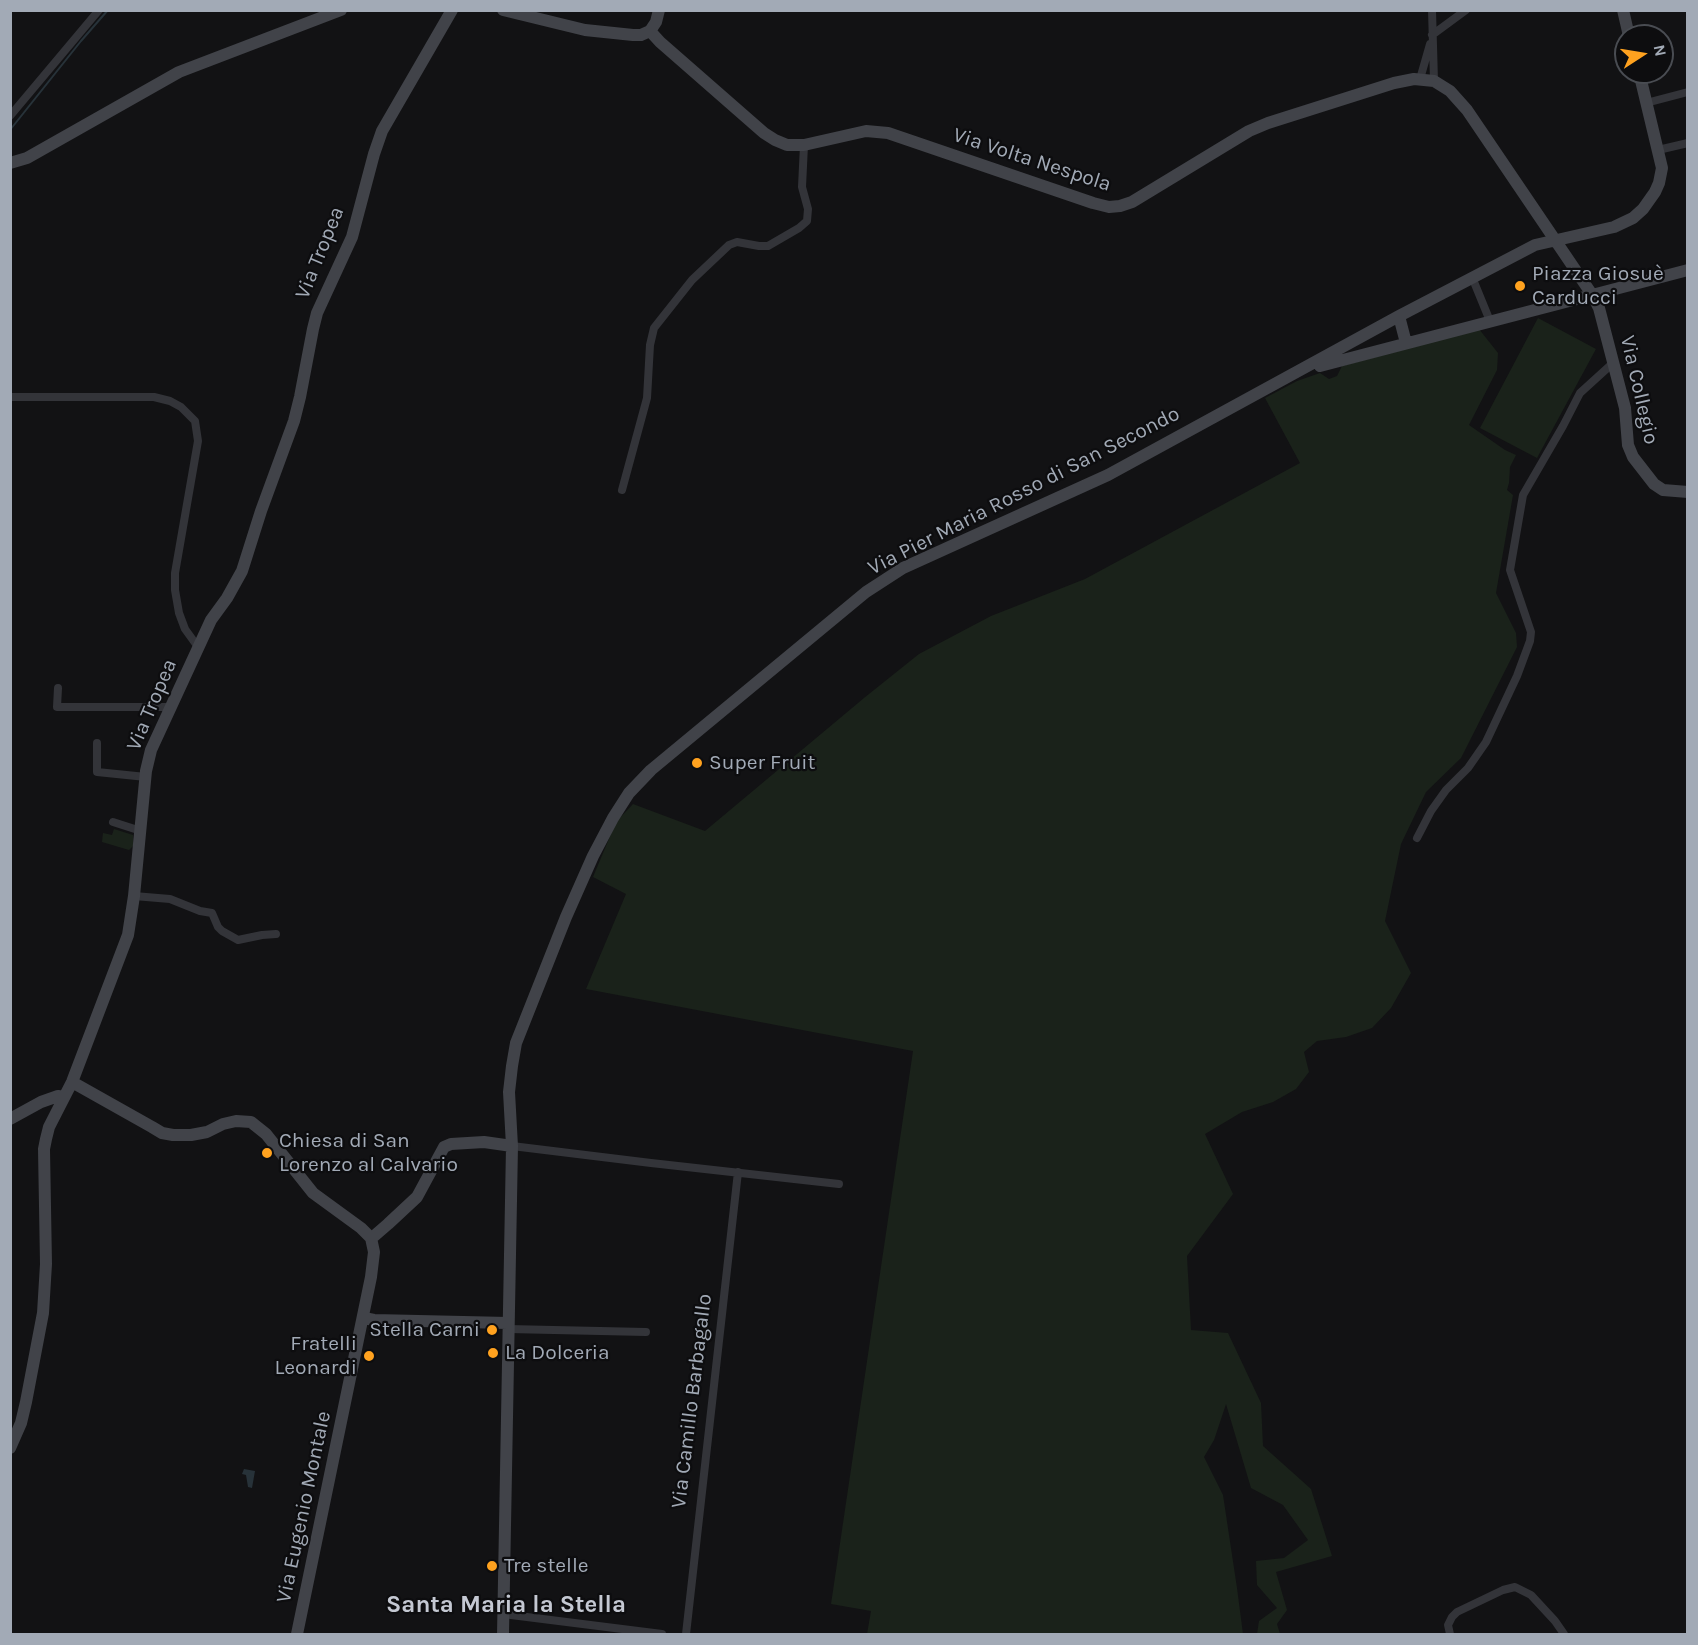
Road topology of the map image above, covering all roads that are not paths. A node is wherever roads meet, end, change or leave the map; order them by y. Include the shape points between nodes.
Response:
1 (99, 10) edge
2 (340, 10) edge
3 (452, 10) edge
4 (503, 10) edge
5 (659, 10) edge
6 (1432, 10) edge
7 (1466, 10) edge
8 (650, 32) junction
9 (1432, 36) junction
10 (1420, 79) junction
11 (1434, 81) junction
12 (1642, 84) edge
13 (1688, 92) edge
14 (1646, 103) junction
15 (10, 116) edge
16 (1688, 143) edge
17 (804, 145) junction
18 (1658, 150) junction
19 (10, 163) edge
20 (1555, 240) junction
21 (1688, 270) edge
22 (1472, 277) junction
23 (1593, 296) junction
24 (1399, 316) junction
25 (1490, 321) junction
26 (1406, 343) junction
27 (1613, 363) junction
28 (1275, 384) junction
29 (10, 397) edge
30 (622, 490) dead end
31 (1688, 492) edge
32 (198, 647) junction
33 (58, 688) dead end
34 (171, 707) junction
35 (97, 743) dead end
36 (146, 777) junction
37 (113, 822) dead end
38 (141, 831) junction
39 (1417, 837) dead end
40 (134, 896) junction
41 (276, 934) dead end
42 (72, 1082) junction
43 (64, 1097) junction
44 (10, 1119) edge
45 (512, 1146) junction
46 (738, 1172) junction
47 (839, 1184) dead end
48 (374, 1236) junction
49 (364, 1318) junction
50 (508, 1326) junction
51 (646, 1332) dead end
52 (10, 1448) edge
53 (503, 1614) junction
54 (297, 1635) edge
55 (502, 1635) edge
56 (662, 1635) edge
57 (686, 1635) edge
58 (1450, 1635) edge
59 (1564, 1635) edge

1 - 15 street
2 - 19 street via 179,72 27,158
3 - 32 street, Via Tropea via 382,131 352,237 317,314 294,421 242,570
4 - 8 street via 604,33
5 - 8 street
6 - 9 street
7 - 9 street
8 - 17 street, Via Volta Nespola via 764,133 787,145
9 - 10 street
9 - 11 street
10 - 11 street, Via Volta Nespola
10 - 17 street, Via Volta Nespola via 1394,83 1249,131 1120,206 1093,203 888,133 866,131
11 - 20 street, Via Volta Nespola via 1450,91 1467,110
12 - 14 street, Via Pier Maria Rosso di San Secondo
13 - 14 street
14 - 18 street, Via Pier Maria Rosso di San Secondo
16 - 18 street
17 - 30 street via 802,187 807,221 768,246 736,242 729,245 692,280 654,328 646,398
18 - 20 street, Via Pier Maria Rosso di San Secondo via 1662,168 1659,183 1634,218 1614,227
20 - 22 street, Via Pier Maria Rosso di San Secondo via 1535,245
20 - 23 street, Via Collegio
21 - 23 street
22 - 24 street, Via Pier Maria Rosso di San Secondo
22 - 25 street
23 - 25 street
23 - 27 street, Via Collegio
24 - 26 street
24 - 28 street, Via Pier Maria Rosso di San Secondo
25 - 26 street
26 - 28 street via 1327,363
27 - 31 street, Via Collegio via 1625,408 1628,445 1634,457 1663,490
27 - 39 street via 1580,393 1523,495 1510,570 1531,632 1530,641 1486,742 1468,768 1446,789
28 - 45 street, Via Pier Maria Rosso di San Secondo via 1108,475 903,568 866,592 651,770 629,793 593,856 516,1042 509,1092
29 - 32 street via 154,397 181,407 195,421 198,441 175,590 185,629
32 - 34 street, Via Tropea
33 - 34 street via 57,707
34 - 36 street, Via Tropea via 151,750
35 - 36 street via 97,772
36 - 38 street, Via Tropea
37 - 38 street
38 - 40 street, Via Tropea
40 - 41 street via 170,899 212,913 218,927 238,940
40 - 42 street, Via Tropea via 128,935
42 - 43 street, Via Tropea
42 - 48 street via 173,1136 207,1131 236,1120 251,1122 266,1134 313,1193 337,1211 371,1227
43 - 44 street via 41,1101
43 - 52 street, Via Tropea via 49,1127 44,1149 43,1313 24,1413
45 - 46 street
45 - 48 street via 484,1142 444,1147 417,1197
45 - 50 street, Via Pier Maria Rosso di San Secondo
46 - 47 street
46 - 57 street, Via Camillo Barbagallo
48 - 49 street, Via Eugenio Montale via 380,1244
49 - 50 street
49 - 54 street, Via Eugenio Montale
50 - 51 street
50 - 53 street, Via Pier Maria Rosso di San Secondo
53 - 55 street, Via Pier Maria Rosso di San Secondo
53 - 56 street
58 - 59 street via 1448,1625 1457,1612 1515,1587 1531,1595

